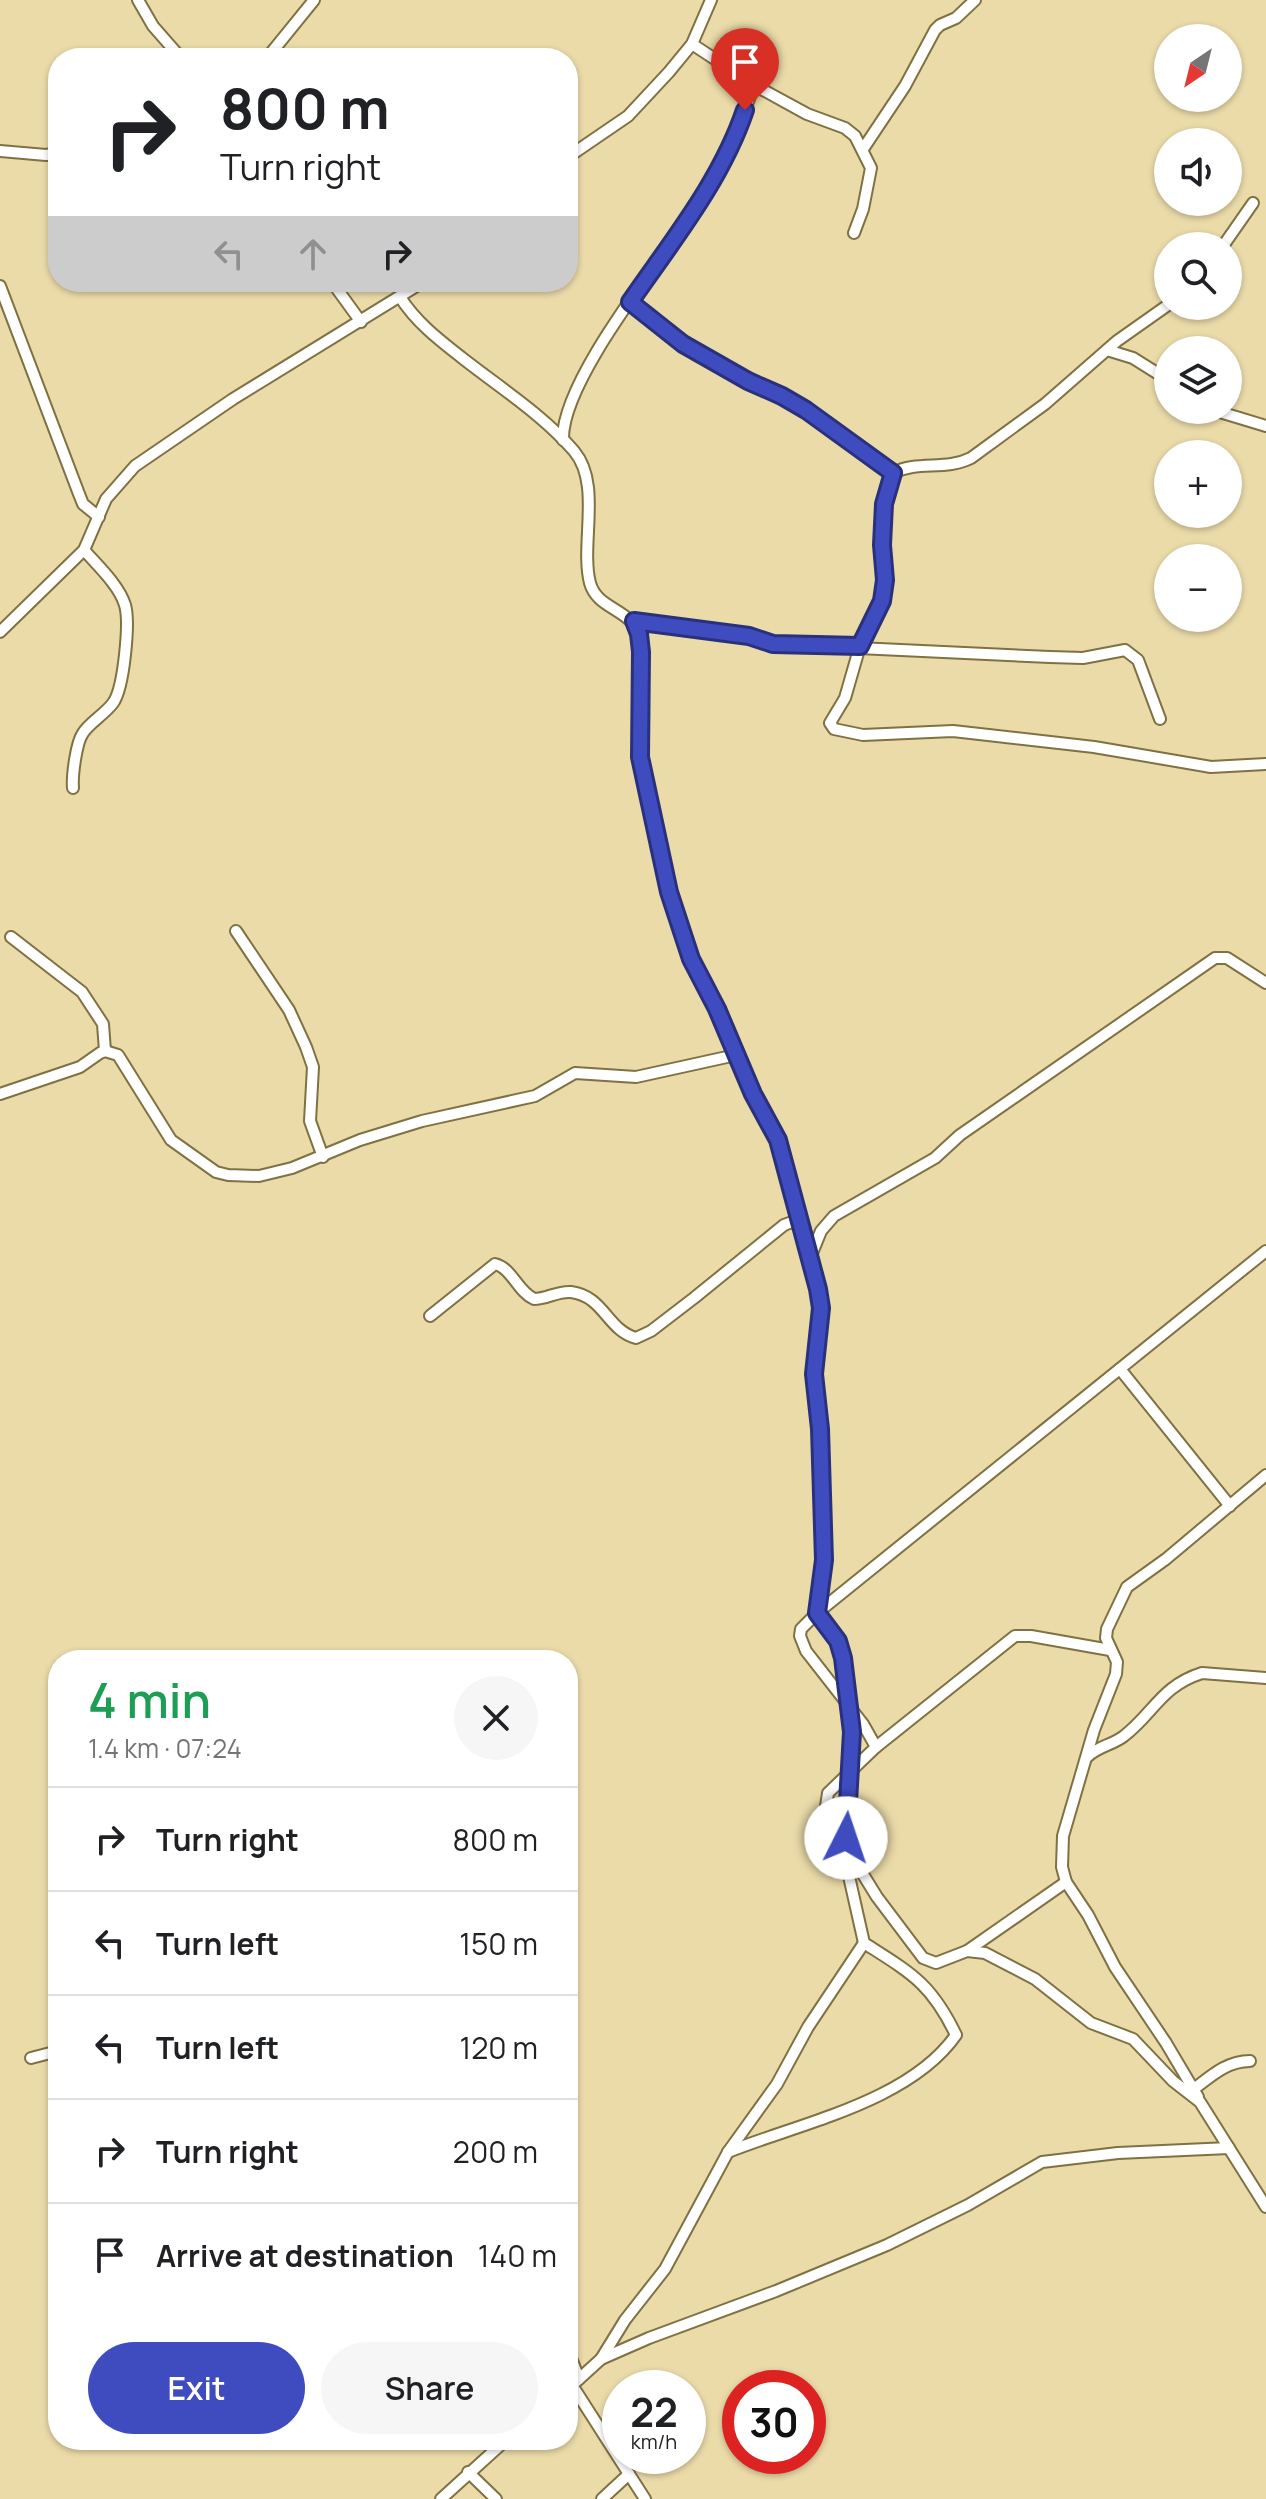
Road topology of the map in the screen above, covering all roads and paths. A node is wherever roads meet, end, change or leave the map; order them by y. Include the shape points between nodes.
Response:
1 (138, 0) edge
2 (314, 0) edge
3 (711, 0) edge
4 (975, 0) edge
5 (692, 44) junction
6 (172, 48) edge
7 (275, 48) edge
8 (754, 85) junction
9 (863, 149) junction
10 (578, 150) edge
11 (0, 151) edge
12 (48, 155) edge
13 (1253, 203) dead end
14 (1233, 232) edge
15 (854, 233) dead end
16 (0, 286) edge
17 (339, 292) edge
18 (408, 292) edge
19 (400, 297) junction
20 (630, 302) junction
21 (1154, 315) edge
22 (361, 322) junction
23 (1107, 350) junction
24 (1154, 371) edge
25 (1242, 419) edge
26 (1266, 426) edge
27 (563, 440) junction
28 (893, 473) junction
29 (99, 517) junction
30 (84, 550) junction
31 (634, 621) junction
32 (0, 632) edge
33 (860, 646) junction
34 (1160, 719) dead end
35 (1266, 764) edge
36 (73, 788) dead end
37 (236, 931) dead end
38 (11, 937) dead end
39 (1266, 983) edge
40 (105, 1051) junction
41 (736, 1055) junction
42 (0, 1094) edge
43 (323, 1157) junction
44 (803, 1226) junction
45 (1266, 1251) edge
46 (810, 1258) junction
47 (430, 1316) dead end
48 (1120, 1369) junction
49 (1266, 1475) edge
50 (1230, 1506) junction
51 (817, 1613) junction
52 (1110, 1650) junction
53 (1266, 1678) edge
54 (849, 1705) junction
55 (876, 1747) junction
56 (1085, 1758) junction
57 (851, 1773) junction
58 (848, 1852) junction
59 (1066, 1882) junction
60 (864, 1943) junction
61 (967, 1951) junction
62 (48, 2054) edge
63 (31, 2058) dead end
64 (1250, 2061) dead end
65 (1194, 2089) junction
66 (1200, 2102) junction
67 (1229, 2148) junction
68 (728, 2152) junction
69 (1266, 2207) edge
70 (601, 2359) junction
71 (578, 2380) edge
72 (578, 2392) edge
73 (602, 2431) edge
74 (494, 2450) edge
75 (468, 2472) junction
76 (629, 2474) joint
77 (441, 2499) edge
78 (496, 2499) edge
79 (602, 2499) edge
80 (645, 2499) edge

1 - 6 street
2 - 7 street
3 - 5 street
4 - 9 street via 935,30
5 - 8 street
5 - 10 street via 628,116
8 - 9 street via 845,128
8 - 20 street via 722,163
9 - 15 street via 871,168
11 - 12 street
13 - 14 street
16 - 29 street via 83,504
17 - 22 street
18 - 19 street
19 - 22 street
19 - 27 street via 434,336
20 - 27 street via 570,401
20 - 28 street via 683,344 806,410
21 - 23 street
22 - 29 street via 145,458 115,487
23 - 24 street
23 - 28 street via 971,458 957,465 905,467
25 - 26 street
27 - 31 street via 581,462 585,477 592,589
28 - 33 street via 884,504 882,601
29 - 30 street
30 - 32 street
30 - 36 street via 118,592 126,618 117,695 81,735
31 - 33 street via 773,644
31 - 41 street via 641,652 640,757 657,842 691,959
33 - 34 street via 1083,658 1125,650 1138,660
33 - 35 street via 845,698 830,723 844,732 953,731 1211,767
37 - 43 street via 289,1010 306,1047 313,1067 310,1121
38 - 40 street via 82,992 103,1024
39 - 46 street via 1227,958 1215,958 960,1135 935,1158 834,1216
40 - 42 street via 80,1067
40 - 43 street via 118,1055 171,1140 216,1172 259,1176
41 - 43 street via 636,1077 575,1073 535,1096 422,1121
41 - 44 street via 778,1140
44 - 46 street
44 - 47 street via 784,1225 636,1338 585,1295 565,1292 534,1299 506,1268 495,1264
45 - 48 street
46 - 51 street via 821,1308 814,1374 824,1560
48 - 50 street
48 - 51 street
49 - 50 street
50 - 52 street via 1127,1587 1107,1629
51 - 54 street via 838,1641
51 - 54 street via 801,1629 802,1643
52 - 55 street via 1015,1636
52 - 56 street via 1118,1668
53 - 56 street via 1192,1676 1158,1698 1120,1739
54 - 55 street
54 - 57 street
55 - 57 street
56 - 59 street via 1063,1836
57 - 58 street
57 - 58 street via 828,1793 825,1806
58 - 60 street
58 - 61 street via 923,1958 936,1963
59 - 61 street
59 - 65 street
60 - 68 street
60 - 68 street via 930,1990 956,2035 911,2077 880,2095
61 - 66 street via 1006,1962 1091,2023 1133,2039
62 - 63 street
64 - 65 street via 1215,2072
65 - 66 street
66 - 67 street
67 - 69 street
67 - 70 street via 1042,2162 887,2245
68 - 70 street via 665,2269
70 - 71 street
72 - 73 street
74 - 75 street
75 - 77 street
75 - 78 street
76 - 79 street
76 - 80 street

